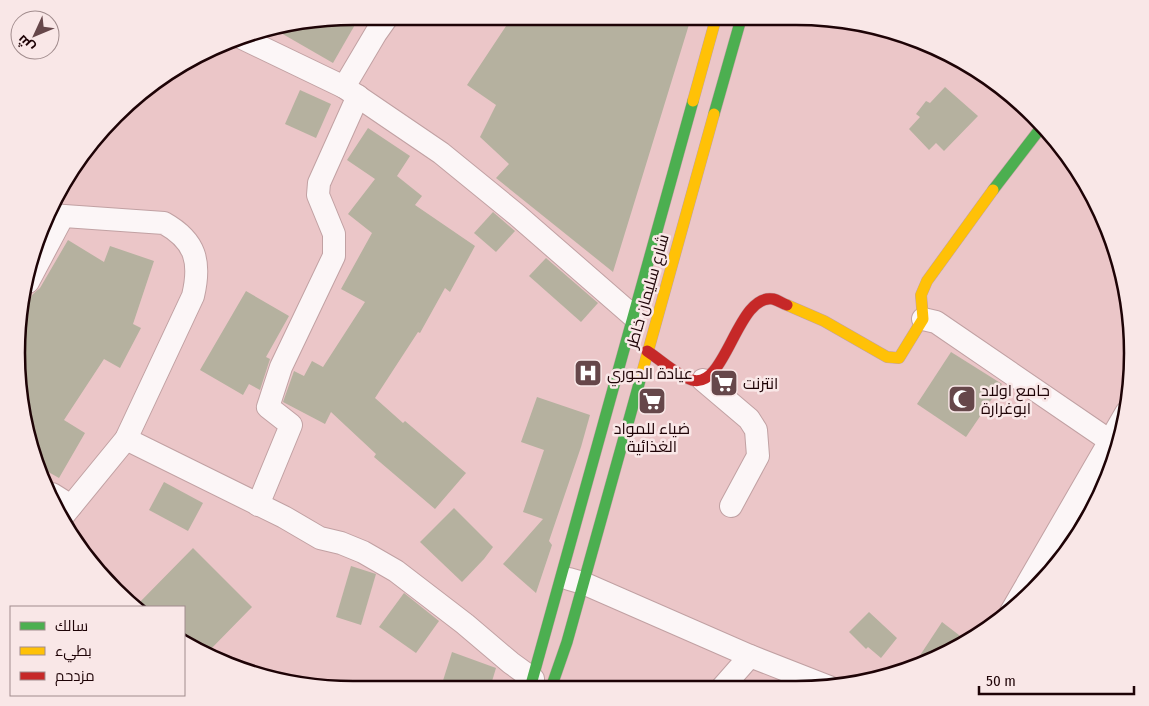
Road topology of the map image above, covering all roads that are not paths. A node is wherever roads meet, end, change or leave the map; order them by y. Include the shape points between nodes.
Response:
1 (382, 25) edge
2 (714, 25) edge
3 (739, 25) edge
4 (249, 42) edge
5 (351, 92) junction
6 (1038, 131) edge
7 (57, 215) edge
8 (40, 253) edge
9 (633, 316) junction
10 (923, 319) junction
11 (647, 351) junction
12 (703, 380) junction
13 (1114, 434) edge
14 (126, 439) junction
15 (1110, 441) junction
16 (258, 505) junction
17 (732, 506) dead end
18 (67, 511) edge
19 (573, 580) junction
20 (1025, 588) edge
21 (750, 656) junction
22 (811, 680) edge
23 (533, 681) edge
24 (539, 681) edge
25 (541, 681) edge
26 (728, 681) edge

1 - 5 street
2 - 9 main road, شارع سليمان خاطر
3 - 11 main road, شارع سليمان خاطر
4 - 5 street
5 - 9 street via 456,166
5 - 16 street via 319,183 318,195 334,234 334,256 280,368 268,407 290,425
6 - 10 main road via 927,281 921,295
7 - 8 street
7 - 14 street via 164,223 178,231 195,255 196,281 192,296
9 - 19 main road, شارع سليمان خاطر
10 - 12 main road via 899,358 887,357 824,321 772,299 760,302 748,314 715,371
10 - 15 street via 936,322
11 - 12 main road via 686,377
11 - 19 main road, شارع سليمان خاطر
12 - 17 street via 749,419 756,430 758,456
13 - 15 street
14 - 16 street
14 - 18 street
15 - 20 street
16 - 23 street via 320,538 363,552 396,571
19 - 21 street
19 - 24 main road, شارع سليمان خاطر
19 - 25 main road, شارع سليمان خاطر via 567,642
21 - 22 street
21 - 26 street

